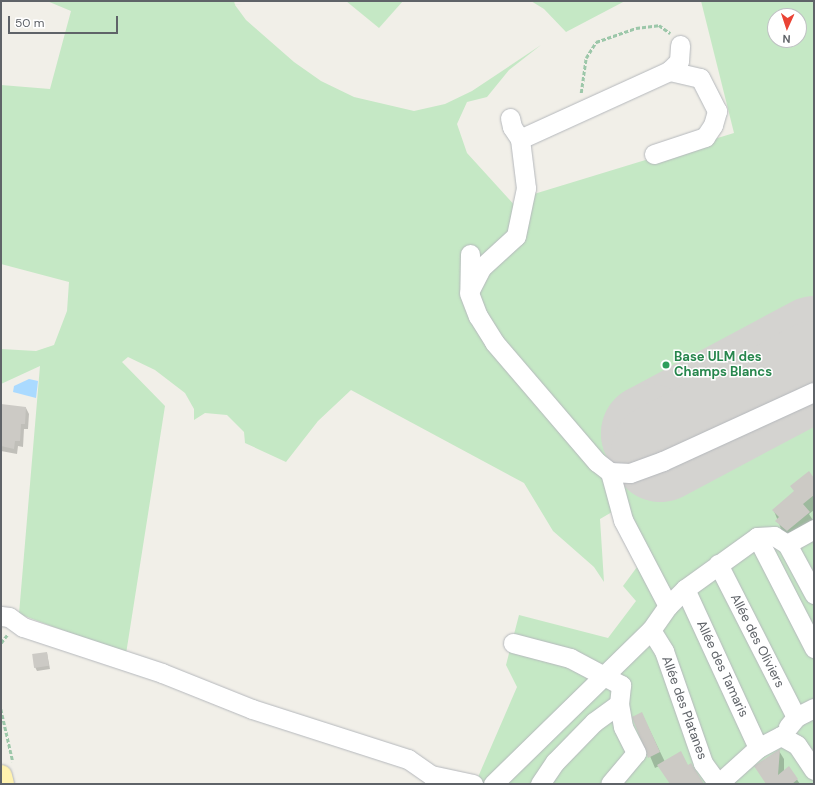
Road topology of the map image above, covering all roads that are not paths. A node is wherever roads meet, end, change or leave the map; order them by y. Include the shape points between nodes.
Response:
1 (680, 45) road end
2 (669, 70) junction
3 (510, 118) dead end
4 (520, 139) junction
5 (654, 154) dead end
6 (470, 254) dead end
7 (469, 293) junction
8 (814, 392) edge
9 (610, 472) junction
10 (814, 529) edge
11 (757, 537) junction
12 (787, 544) junction
13 (718, 564) junction
14 (685, 589) junction
15 (814, 594) edge
16 (668, 606) junction
17 (1, 616) edge
18 (23, 627) junction
19 (1, 630) edge
20 (651, 630) junction
21 (513, 643) dead end
22 (814, 648) edge
23 (603, 675) junction
24 (619, 704) junction
25 (814, 708) edge
26 (796, 718) junction
27 (781, 736) junction
28 (758, 748) junction
29 (814, 770) edge
30 (465, 782) edge
31 (493, 784) edge
32 (540, 784) edge
33 (610, 784) edge
34 (718, 784) edge

1 - 2 lane via 679,61
2 - 4 lane
2 - 5 lane via 700,78 717,111 713,125 705,137
3 - 4 lane via 512,127
4 - 7 lane via 526,188 516,236 481,268
6 - 7 lane
7 - 9 lane via 494,342 597,462
8 - 9 lane via 663,461 630,473
9 - 16 lane via 623,520
10 - 12 lane
11 - 12 lane via 774,536
11 - 13 lane
11 - 22 lane
12 - 15 lane
13 - 14 lane
13 - 26 lane, Allée des Oliviers
14 - 16 lane
14 - 28 lane, Allée des Tamaris
16 - 20 lane
17 - 18 lane
18 - 19 lane
18 - 30 lane via 162,673 306,728 324,731 408,759 423,768 434,767 444,770
20 - 23 lane
20 - 34 lane, Allée des Platanes via 664,651 703,763
21 - 23 lane via 570,658
23 - 24 lane via 621,685
23 - 31 lane
24 - 32 lane via 594,722 555,762
24 - 33 lane via 624,726 636,753
25 - 26 lane
26 - 27 lane
27 - 28 lane
27 - 29 lane via 797,745
28 - 34 lane

